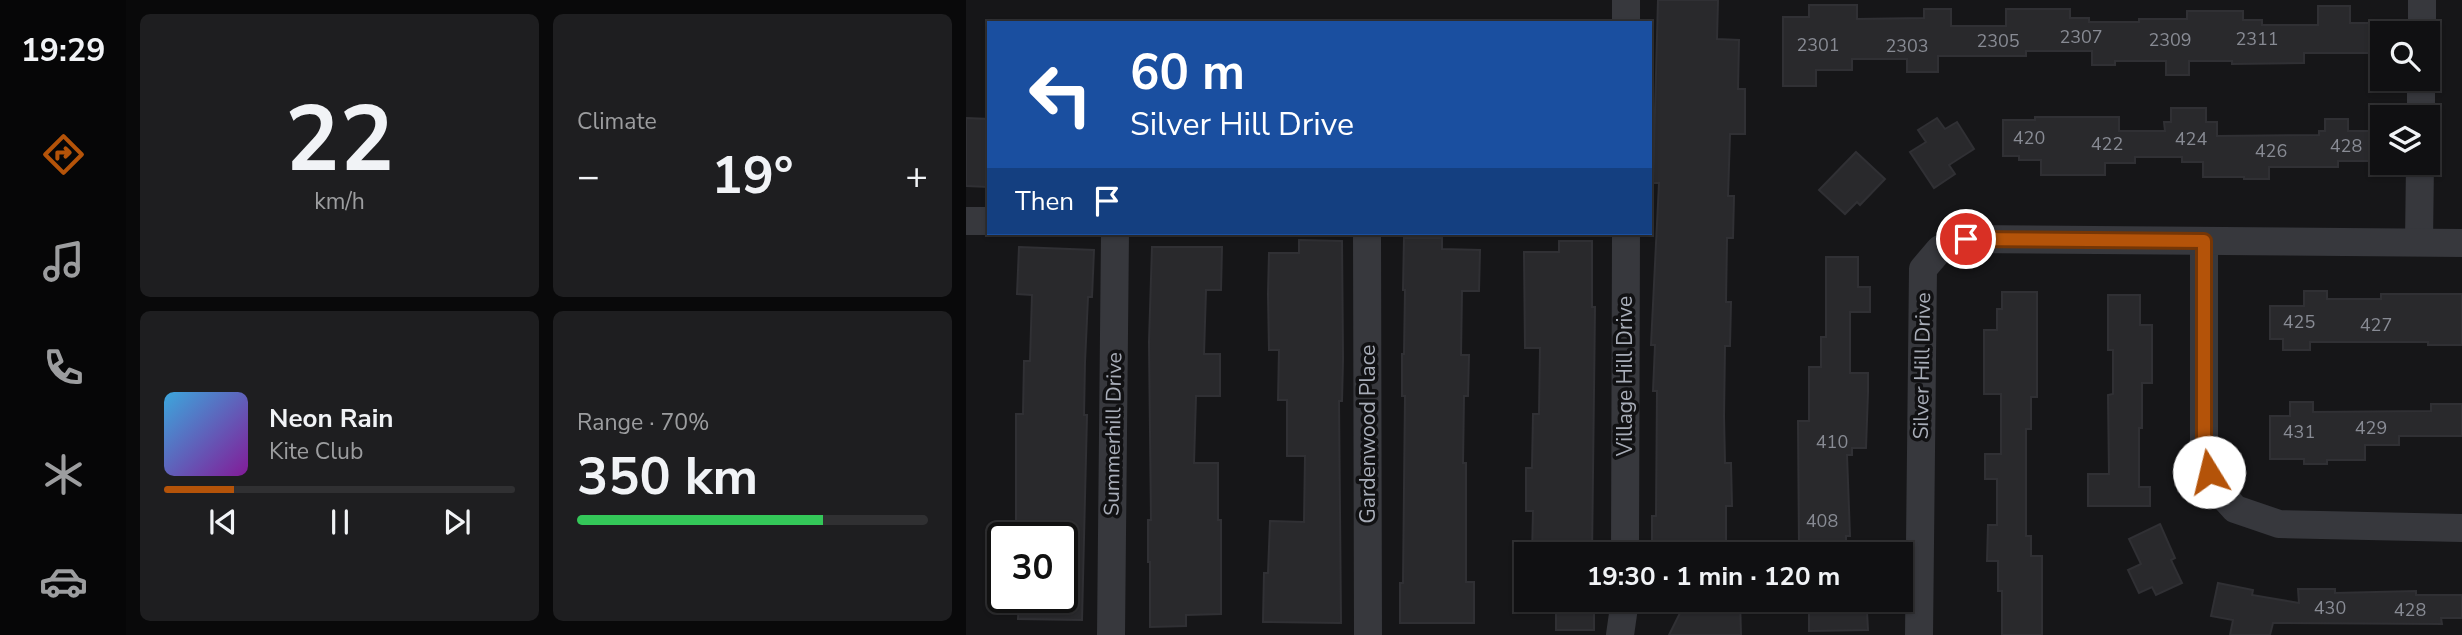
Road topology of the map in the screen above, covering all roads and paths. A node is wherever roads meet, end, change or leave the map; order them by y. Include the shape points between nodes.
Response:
1 (1626, 0) edge
2 (2422, 0) edge
3 (1626, 21) edge
4 (2422, 21) edge
5 (2420, 175) edge
6 (966, 221) edge
7 (987, 221) edge
8 (1115, 235) edge
9 (1367, 235) edge
10 (1626, 235) edge
11 (2204, 241) junction
12 (2419, 242) junction
13 (2462, 243) edge
14 (2462, 528) edge
15 (1625, 542) edge
16 (1623, 612) edge
17 (1111, 635) edge
18 (1368, 635) edge
19 (1620, 635) edge
20 (1919, 635) edge

1 - 3 street
2 - 4 street
5 - 12 street
6 - 7 street
8 - 17 street, Summerhill Drive
9 - 18 street, Gardenwood Place
10 - 15 street, Village Hill Drive
11 - 12 street, Silver Hill Drive
11 - 14 street via 2204,457 2215,487 2235,509 2280,524
11 - 20 street, Silver Hill Drive via 1966,239 1940,249 1923,269
12 - 13 street, Silver Hill Drive
16 - 19 street

